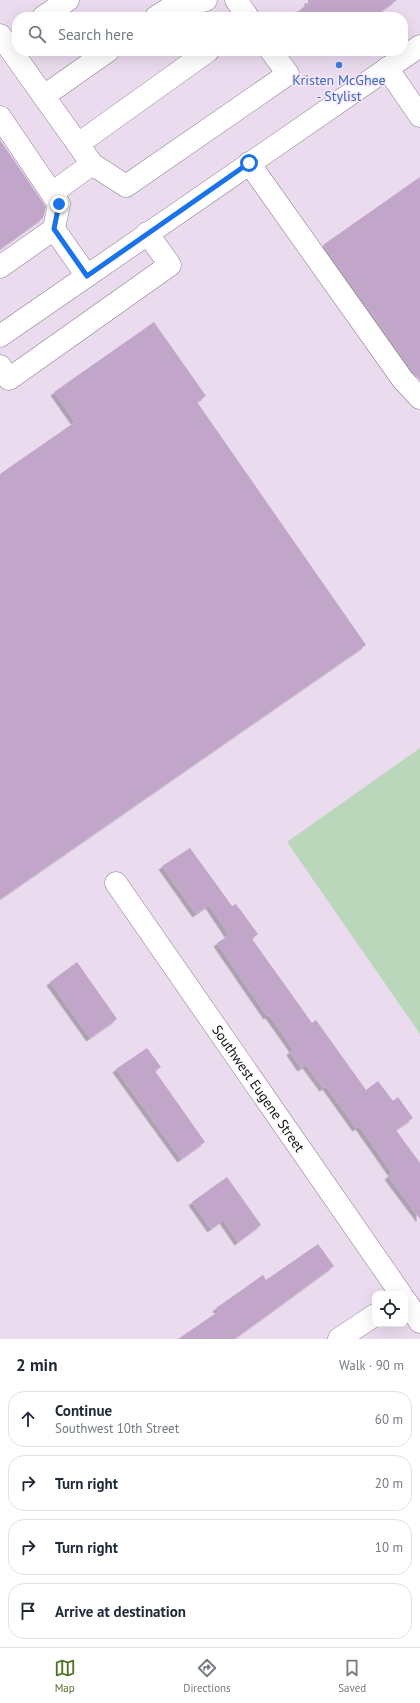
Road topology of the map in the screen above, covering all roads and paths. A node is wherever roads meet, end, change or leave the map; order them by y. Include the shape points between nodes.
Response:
1 (68, 0) edge
2 (206, 0) edge
3 (236, 0) edge
4 (51, 12) edge
5 (164, 12) edge
6 (244, 12) edge
7 (420, 46) edge
8 (408, 54) edge
9 (19, 56) edge
10 (101, 56) edge
11 (201, 56) edge
12 (275, 56) edge
13 (405, 56) edge
14 (387, 68) junction
15 (44, 96) junction
16 (420, 116) edge
17 (0, 117) edge
18 (78, 144) junction
19 (249, 163) junction
20 (92, 164) junction
21 (52, 193) junction
22 (54, 229) junction
23 (148, 234) junction
24 (0, 267) edge
25 (87, 276) junction
26 (0, 336) edge
27 (0, 366) edge
28 (420, 398) edge
29 (116, 882) dead end
30 (399, 1291) edge
31 (408, 1304) edge
32 (372, 1317) edge
33 (420, 1322) edge
34 (339, 1339) edge

1 - 4 street
2 - 5 street
3 - 6 street
7 - 8 street
9 - 15 street
10 - 15 street
11 - 18 street
12 - 20 street via 288,74 126,186
13 - 14 street
14 - 16 street
14 - 19 street
15 - 18 street
17 - 21 street
18 - 20 street
19 - 23 street
19 - 28 street via 403,380
20 - 21 street
21 - 22 street via 59,204
22 - 24 street
22 - 25 street
23 - 25 street
23 - 27 street via 170,265 9,379
25 - 26 street
29 - 30 street, Southwest Eugene Street
31 - 33 street
32 - 34 street

